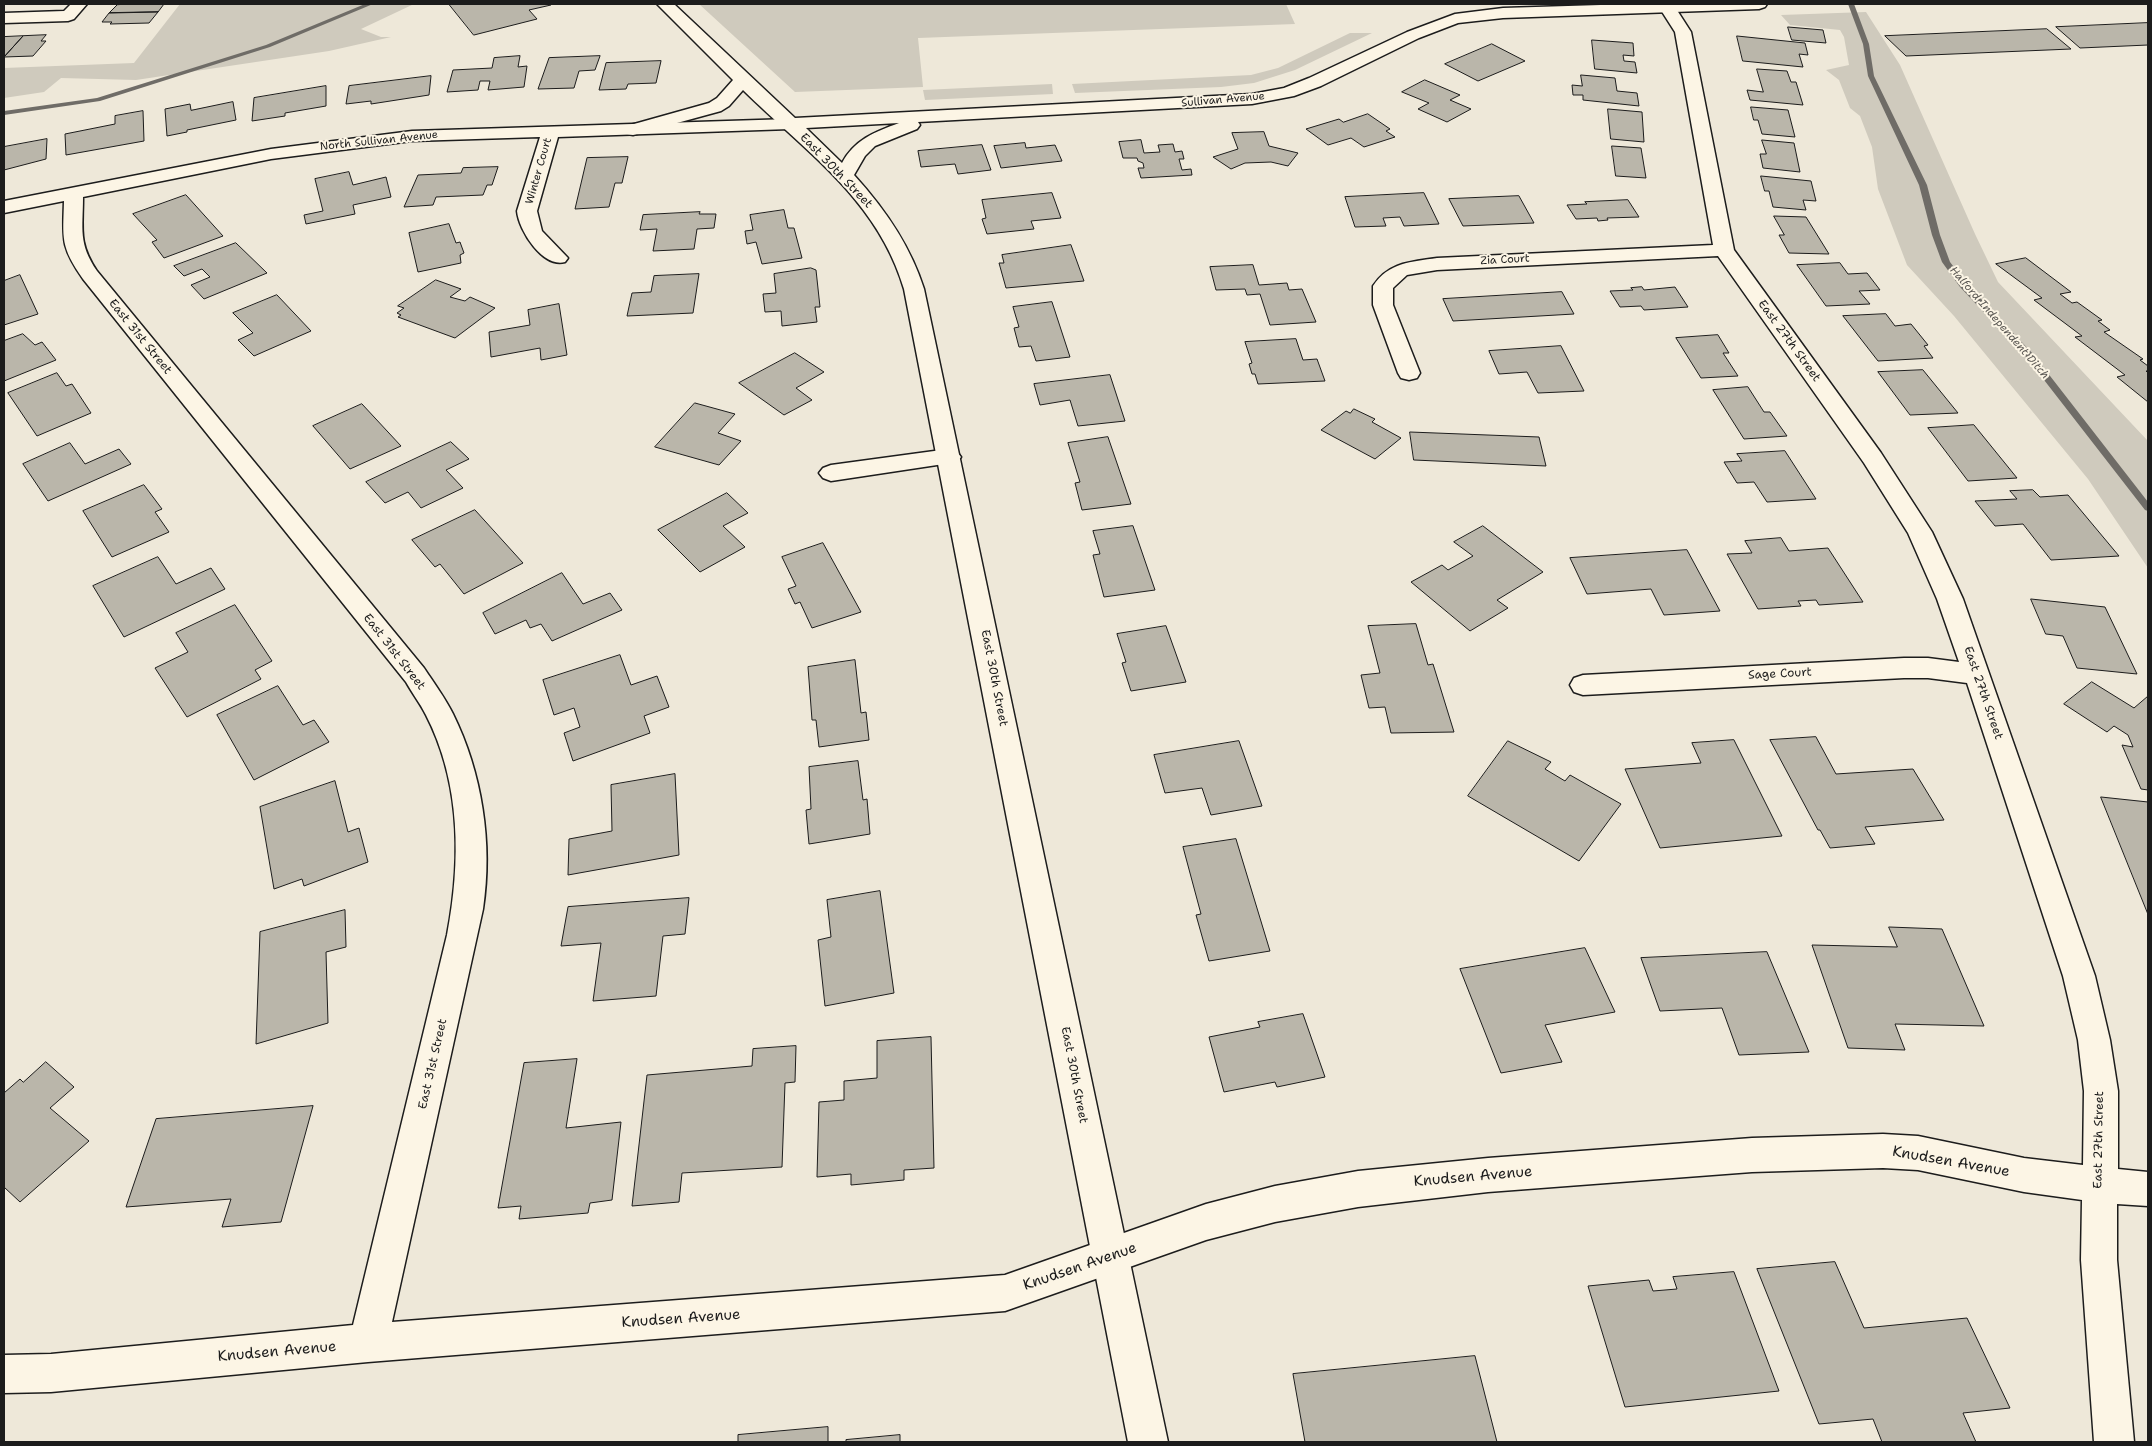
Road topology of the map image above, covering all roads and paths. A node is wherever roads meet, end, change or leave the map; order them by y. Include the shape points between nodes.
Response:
1 (79, 4) edge
2 (665, 4) edge
3 (1760, 4) edge
4 (1667, 7) junction
5 (4, 18) edge
6 (743, 80) junction
7 (936, 117) junction
8 (790, 124) junction
9 (633, 130) junction
10 (550, 132) junction
11 (844, 177) junction
12 (74, 193) junction
13 (4, 207) edge
14 (1724, 250) junction
15 (558, 258) dead end
16 (1409, 373) dead end
17 (949, 457) junction
18 (831, 473) dead end
19 (1977, 674) junction
20 (1583, 685) dead end
21 (2099, 1185) junction
22 (2148, 1189) edge
23 (1110, 1257) junction
24 (368, 1343) junction
25 (4, 1374) edge
26 (1148, 1442) edge
27 (2114, 1442) edge

1 - 5 street via 68,16
2 - 6 street, East 30th Street
3 - 4 street, Sullivan Avenue
4 - 7 street, Sullivan Avenue via 1503,13 1450,20 1412,34 1315,82 1288,92 1252,99
4 - 14 street, East 27th Street via 1683,32
6 - 8 street, East 30th Street
6 - 9 street via 715,107
7 - 8 street, Sullivan Avenue
7 - 11 street via 868,143 858,152
8 - 9 street, North Sullivan Avenue
8 - 11 street, East 30th Street
9 - 10 street, North Sullivan Avenue
10 - 12 street, North Sullivan Avenue via 412,136 352,142 270,154
10 - 15 street, Winter Court via 527,219 536,237
11 - 17 street, East 30th Street via 879,217 906,263 920,308
12 - 13 street, North Sullivan Avenue
12 - 24 street, East 31st Street via 73,242 78,257 415,675 439,714 463,786 471,836 471,883 463,935
14 - 16 street, Zia Court via 1436,264 1401,270 1383,286 1383,305
14 - 19 street, East 27th Street via 1920,532
17 - 18 street
17 - 23 street, East 30th Street
19 - 20 street, Sage Court via 1904,668
19 - 21 street, East 27th Street via 2079,976 2094,1040 2101,1091
21 - 22 street, Knudsen Avenue
21 - 23 street, Knudsen Avenue via 1884,1151 1752,1155 1488,1175 1358,1189 1275,1204 1206,1222
21 - 27 street, East 27th Street via 2099,1260
23 - 24 street, Knudsen Avenue via 1005,1293
23 - 26 street, East 30th Street
24 - 25 street, Knudsen Avenue via 51,1373

